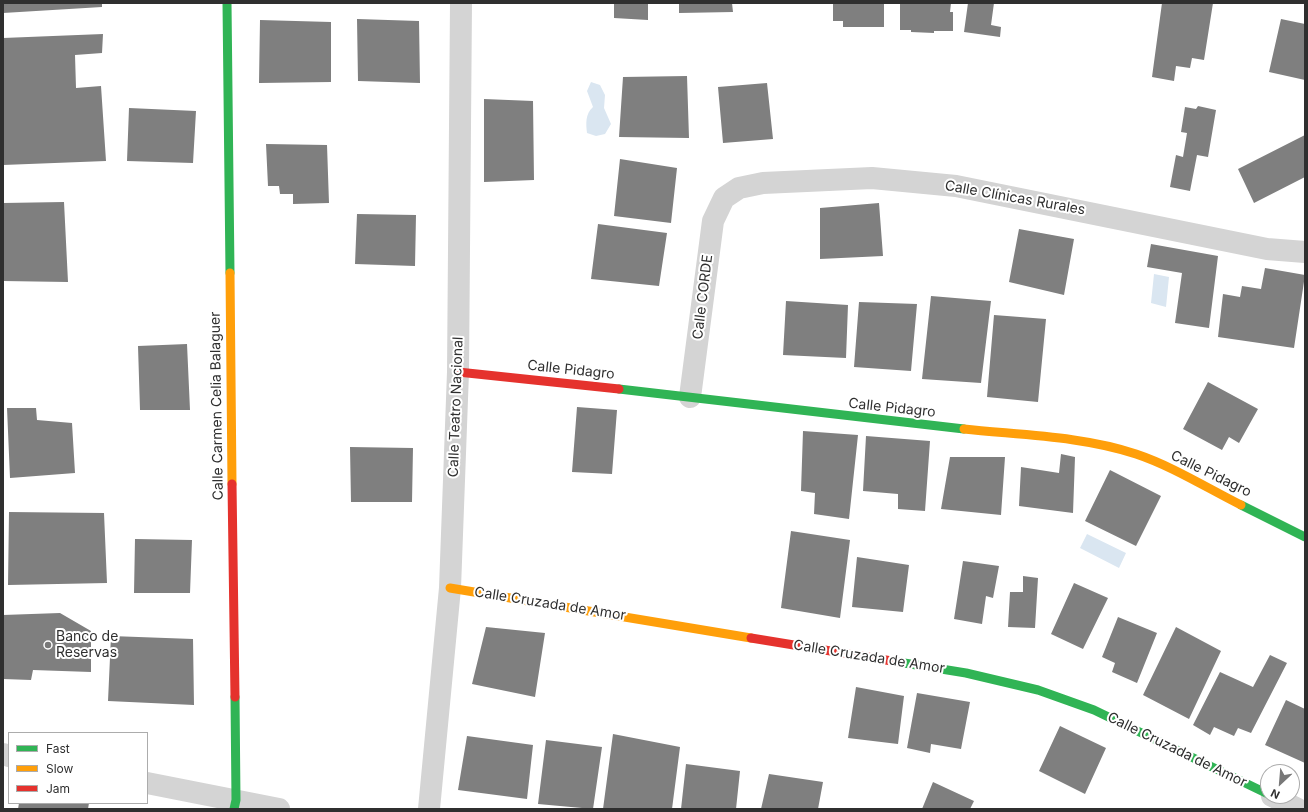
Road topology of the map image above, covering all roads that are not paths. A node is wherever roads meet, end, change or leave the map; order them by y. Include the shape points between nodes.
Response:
1 (227, 3) edge
2 (460, 3) edge
3 (724, 198) joint
4 (1305, 252) edge
5 (458, 372) junction
6 (690, 397) junction
7 (1305, 537) edge
8 (450, 588) junction
9 (148, 783) edge
10 (1260, 790) edge
11 (1288, 804) edge
12 (235, 805) edge
13 (279, 809) edge
14 (429, 809) edge
15 (1298, 809) edge

1 - 12 street, Calle Carmen Celia Balaguer
2 - 5 street, Calle Teatro Nacional
3 - 4 street, Calle Clínicas Rurales via 739,188 763,184 872,178 956,186 1267,249
3 - 6 street, Calle CORDE via 713,221
5 - 6 street, Calle Pidagro
5 - 8 street, Calle Teatro Nacional
6 - 7 street, Calle Pidagro via 1111,447 1137,454 1162,465
8 - 10 street, Calle Cruzada de Amor via 966,673 1038,690 1094,710
8 - 14 street, Calle Teatro Nacional
9 - 12 street
11 - 15 street
12 - 13 street

